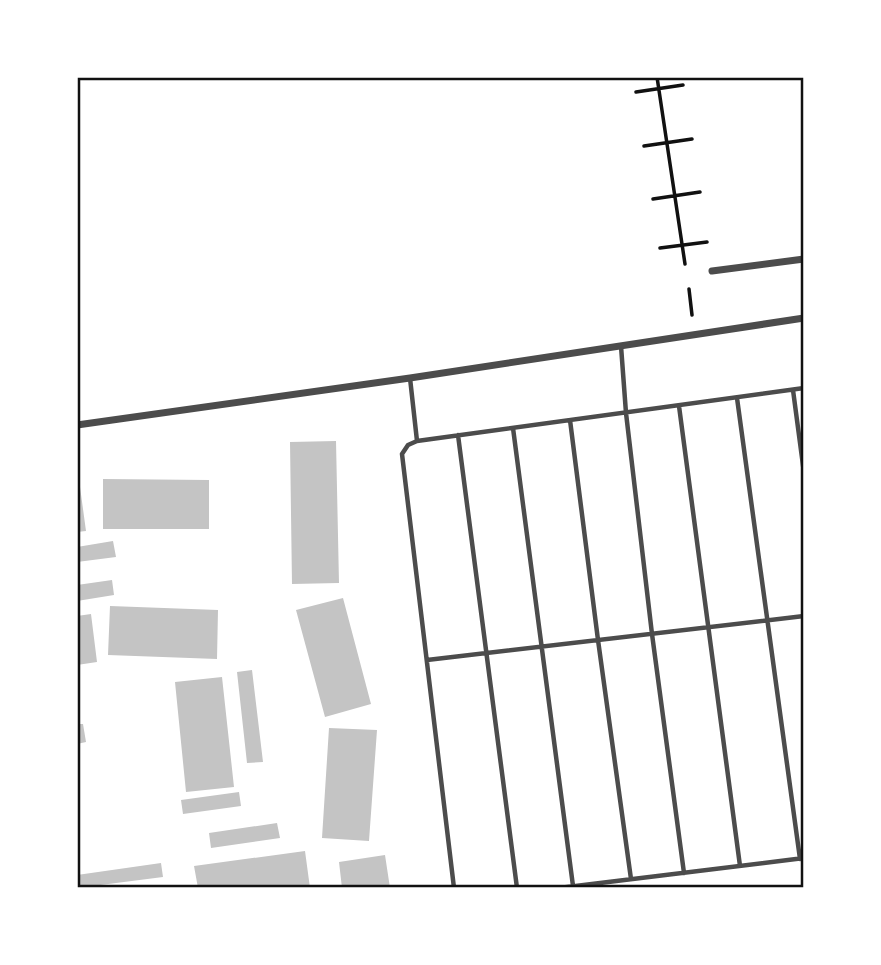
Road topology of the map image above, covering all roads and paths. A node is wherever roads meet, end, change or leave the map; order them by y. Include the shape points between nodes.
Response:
1 (657, 77) edge
2 (683, 85) dead end
3 (659, 89) junction
4 (636, 92) dead end
5 (692, 139) dead end
6 (667, 142) junction
7 (644, 146) dead end
8 (700, 192) dead end
9 (675, 196) junction
10 (653, 199) dead end
11 (707, 242) dead end
12 (682, 245) junction
13 (660, 248) dead end
14 (804, 259) edge
15 (685, 264) dead end
16 (712, 271) dead end
17 (689, 289) dead end
18 (692, 315) dead end
19 (804, 318) edge
20 (621, 345) junction
21 (410, 379) junction
22 (804, 388) edge
23 (793, 390) junction
24 (737, 398) junction
25 (679, 406) junction
26 (626, 413) junction
27 (570, 420) junction
28 (77, 425) edge
29 (513, 428) junction
30 (458, 435) junction
31 (417, 441) junction
32 (804, 473) edge
33 (804, 616) edge
34 (766, 621) junction
35 (709, 628) junction
36 (652, 634) junction
37 (598, 640) junction
38 (541, 647) junction
39 (486, 653) junction
40 (427, 660) junction
41 (802, 858) edge
42 (740, 866) junction
43 (684, 873) junction
44 (631, 879) junction
45 (573, 886) junction
46 (454, 888) edge
47 (517, 888) edge
48 (559, 888) edge

1 - 3 path
2 - 3 path
3 - 4 path
3 - 6 path
5 - 6 path
6 - 7 path
6 - 9 path
8 - 9 path
9 - 10 path
9 - 12 path
11 - 12 path
12 - 13 path
12 - 15 path
14 - 16 street
17 - 18 path
19 - 20 street
20 - 21 street
20 - 26 lane
21 - 28 street
21 - 31 lane
22 - 23 lane
23 - 24 lane
23 - 32 lane
24 - 25 lane
24 - 34 lane
25 - 26 lane
25 - 35 lane
26 - 27 lane
26 - 36 lane
27 - 29 lane
27 - 37 lane
29 - 30 lane
29 - 38 lane
30 - 31 lane
30 - 39 lane
31 - 40 lane via 402,454
33 - 34 lane
34 - 35 lane
34 - 41 lane
35 - 36 lane
35 - 42 lane
36 - 37 lane
36 - 43 lane
37 - 38 lane
37 - 44 lane
38 - 39 lane
38 - 45 lane
39 - 40 lane
39 - 47 lane
40 - 46 lane
41 - 42 lane
42 - 43 lane
43 - 44 lane
44 - 45 lane
45 - 48 lane

